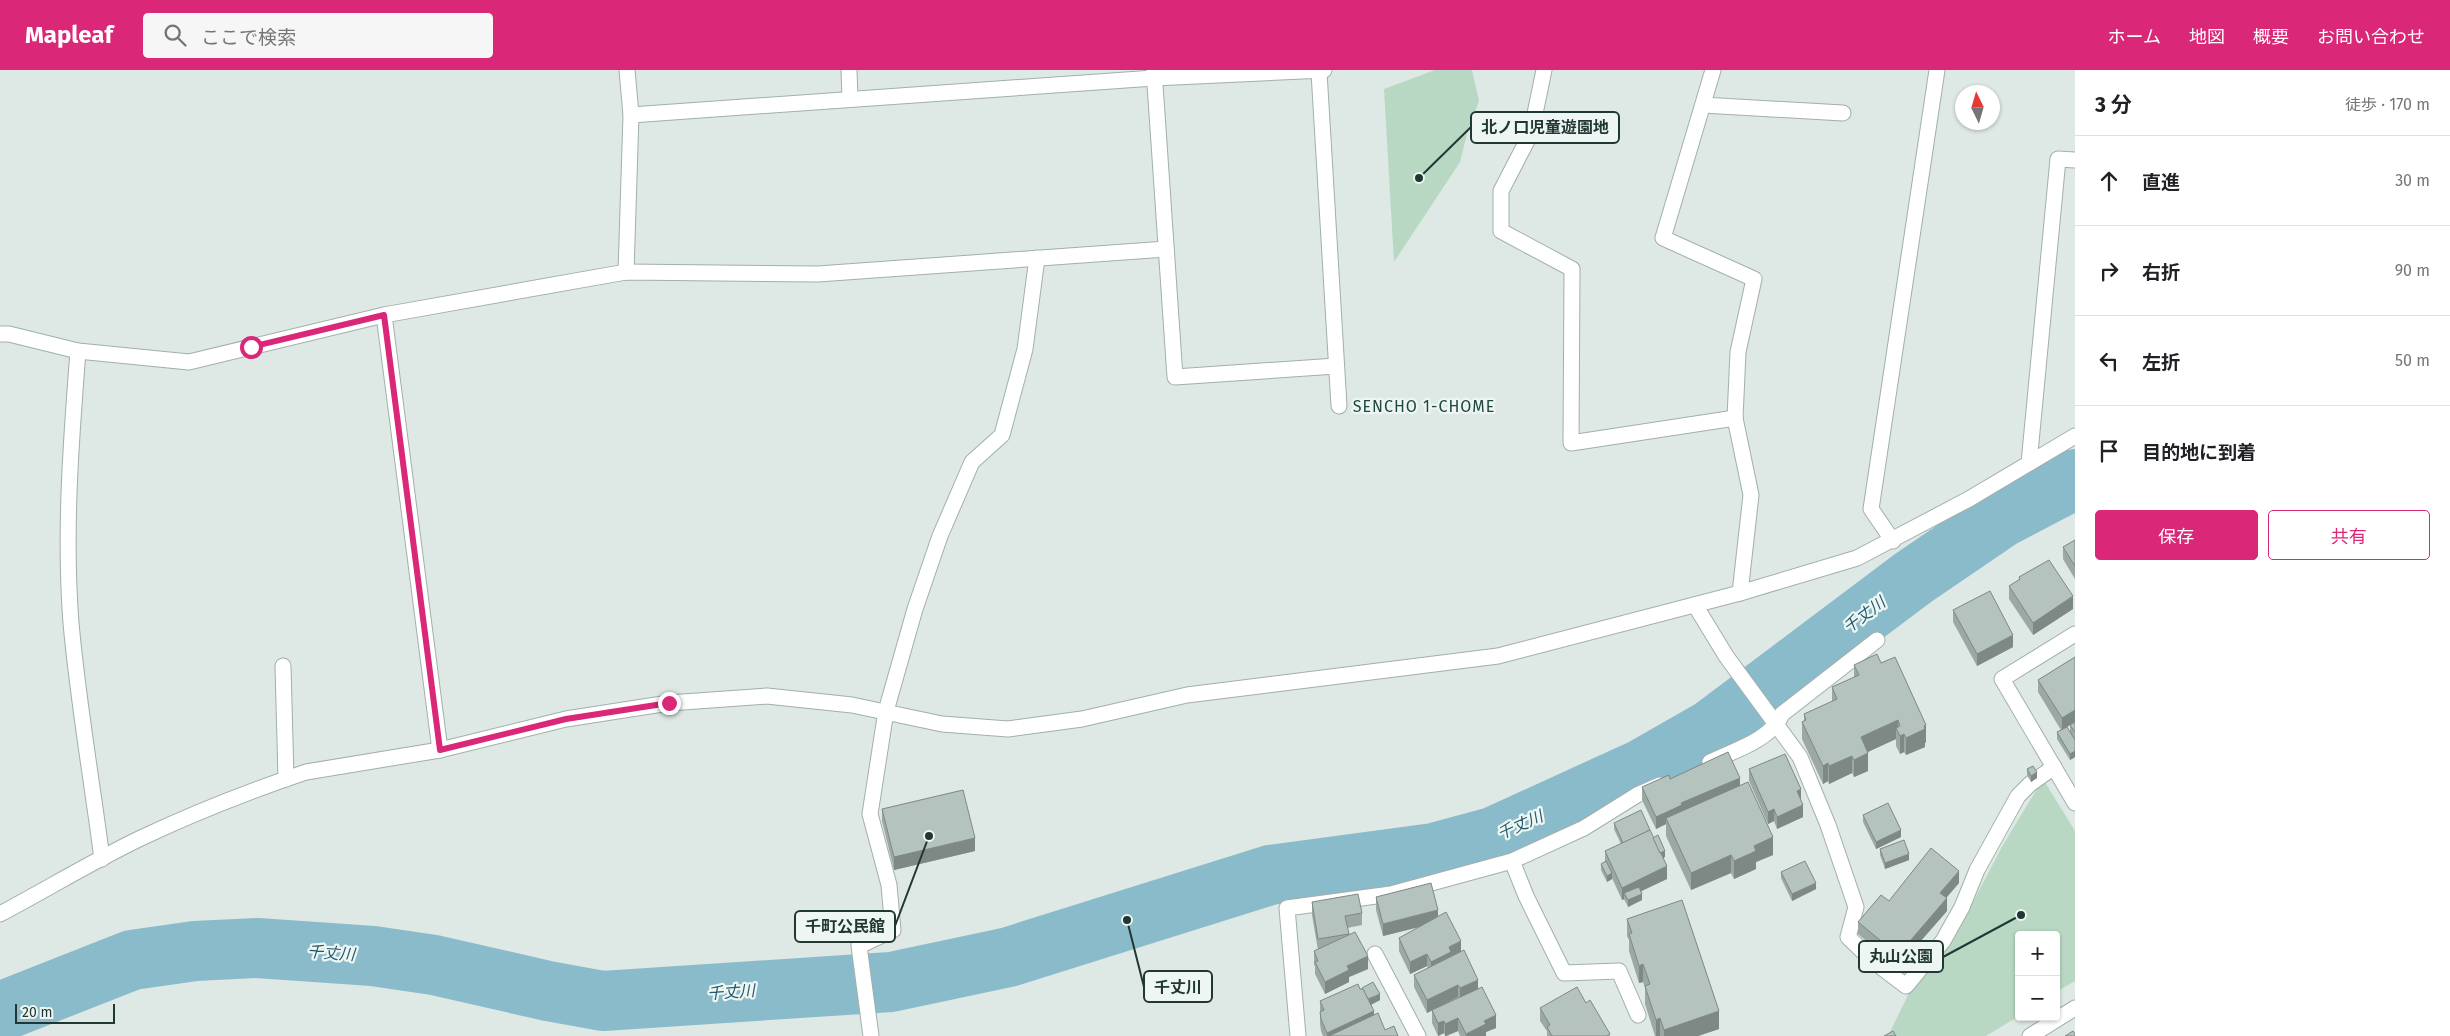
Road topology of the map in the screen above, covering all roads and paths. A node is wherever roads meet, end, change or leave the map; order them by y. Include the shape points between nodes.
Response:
1 (627, 70) edge
2 (849, 70) edge
3 (1544, 70) edge
4 (1713, 70) edge
5 (1937, 70) edge
6 (1321, 71) edge
7 (1154, 74) edge
8 (1053, 77) edge
9 (850, 99) junction
10 (1703, 105) junction
11 (1843, 113) dead end
12 (631, 115) junction
13 (2075, 160) edge
14 (1166, 249) junction
15 (1037, 258) junction
16 (626, 272) junction
17 (384, 315) junction
18 (0, 334) edge
19 (78, 351) junction
20 (1336, 366) junction
21 (1338, 406) dead end
22 (1735, 418) junction
23 (2075, 436) edge
24 (2029, 463) junction
25 (1893, 540) junction
26 (1740, 593) junction
27 (1695, 605) junction
28 (2075, 634) edge
29 (1877, 640) dead end
30 (283, 666) dead end
31 (886, 711) junction
32 (1774, 723) junction
33 (440, 750) junction
34 (2054, 768) junction
35 (1692, 770) edge
36 (1674, 778) edge
37 (286, 779) junction
38 (2075, 803) edge
39 (102, 860) junction
40 (1512, 861) junction
41 (0, 914) edge
42 (1375, 954) dead end
43 (2075, 1008) edge
44 (1638, 1015) dead end
45 (871, 1036) edge
46 (1298, 1036) edge
47 (1418, 1036) edge
48 (2030, 1036) edge

1 - 12 street
2 - 9 street
3 - 22 street via 1531,133 1501,190 1501,231 1572,269 1571,443
4 - 10 street
5 - 25 street via 1871,509
6 - 7 street
6 - 20 street
7 - 8 street
7 - 14 street
8 - 9 street
9 - 12 street
10 - 11 street
10 - 22 street via 1663,238 1754,279 1738,352
12 - 16 street
13 - 24 street via 2058,159
14 - 15 street
14 - 20 street via 1175,377
15 - 16 street via 818,274
15 - 31 street via 1024,349 1002,435 972,462 940,536
16 - 17 street
17 - 19 street via 189,362
17 - 33 street
18 - 19 street
19 - 39 street via 70,457 71,623
20 - 21 street
22 - 26 street via 1751,495
23 - 24 street
24 - 25 street
25 - 26 street via 1857,558
26 - 27 street
27 - 31 street via 1498,656 1187,695 1082,719 1008,729 942,724
27 - 32 street via 1726,656
28 - 34 street via 2002,679
29 - 32 street
30 - 37 street
31 - 33 street via 767,696 669,703 566,719
31 - 45 street via 870,814 889,885 892,930 859,946
32 - 34 street via 1800,757 1828,825 1856,907 1848,936 1873,961 1906,986 1943,941 2018,796
32 - 35 street via 1746,745
33 - 37 street via 306,772
34 - 38 street
36 - 40 street via 1638,795 1584,828
37 - 39 street via 228,800 140,839
39 - 41 street
40 - 44 street via 1564,973 1619,971
40 - 46 street via 1392,894 1287,908
42 - 47 street
43 - 48 street

